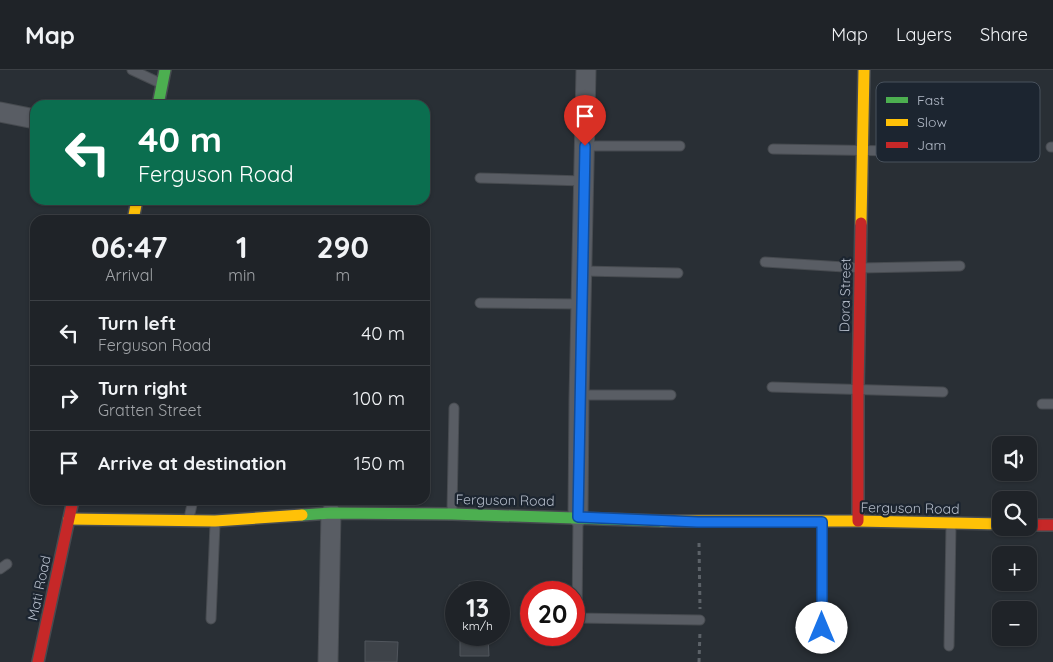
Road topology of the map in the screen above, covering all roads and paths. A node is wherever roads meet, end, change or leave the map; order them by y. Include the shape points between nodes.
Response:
1 (132, 70) edge
2 (165, 70) edge
3 (586, 70) edge
4 (864, 70) edge
5 (162, 84) junction
6 (159, 100) edge
7 (0, 112) edge
8 (30, 118) edge
9 (585, 146) junction
10 (680, 146) dead end
11 (773, 149) dead end
12 (863, 150) junction
13 (876, 150) edge
14 (480, 178) dead end
15 (584, 181) junction
16 (765, 262) dead end
17 (960, 266) dead end
18 (860, 268) junction
19 (582, 271) junction
20 (678, 273) dead end
21 (480, 303) dead end
22 (581, 304) junction
23 (772, 387) dead end
24 (858, 389) junction
25 (943, 392) dead end
26 (671, 394) dead end
27 (579, 395) junction
28 (1042, 404) dead end
29 (1053, 404) edge
30 (454, 408) dead end
31 (72, 505) edge
32 (192, 505) edge
33 (330, 510) junction
34 (452, 514) junction
35 (578, 517) junction
36 (69, 519) junction
37 (188, 520) junction
38 (216, 521) junction
39 (858, 521) junction
40 (698, 522) junction
41 (822, 522) junction
42 (951, 524) junction
43 (992, 524) edge
44 (1037, 525) edge
45 (1053, 525) edge
46 (211, 619) dead end
47 (700, 620) junction
48 (822, 646) dead end
49 (949, 646) dead end
50 (38, 662) edge
51 (328, 662) edge
52 (699, 662) edge

1 - 5 lane
2 - 5 street
3 - 9 street
4 - 12 street, Dora Street
5 - 6 street
7 - 8 street
9 - 10 lane
9 - 15 street
11 - 12 lane
12 - 13 lane
12 - 18 street, Dora Street
14 - 15 lane
15 - 19 street
16 - 18 lane
17 - 18 lane
18 - 24 street, Dora Street
19 - 20 lane
19 - 22 street
21 - 22 lane
22 - 27 street
23 - 24 lane
24 - 25 lane
24 - 39 street, Dora Street
26 - 27 lane
27 - 35 street
28 - 29 lane
30 - 34 lane
31 - 36 street, Mati Road
32 - 37 lane
33 - 34 street, Ferguson Road
33 - 38 street, Ferguson Road
33 - 51 street
34 - 35 street, Ferguson Road
35 - 40 street, Ferguson Road
35 - 47 lane via 577,618
36 - 37 street, Ferguson Road
36 - 50 street, Mati Road
37 - 38 street, Ferguson Road
38 - 46 lane
39 - 41 street, Ferguson Road
39 - 42 street, Ferguson Road
40 - 41 street, Ferguson Road
40 - 47 path
41 - 48 lane
42 - 43 street, Ferguson Road
42 - 49 lane
44 - 45 street
47 - 52 path

